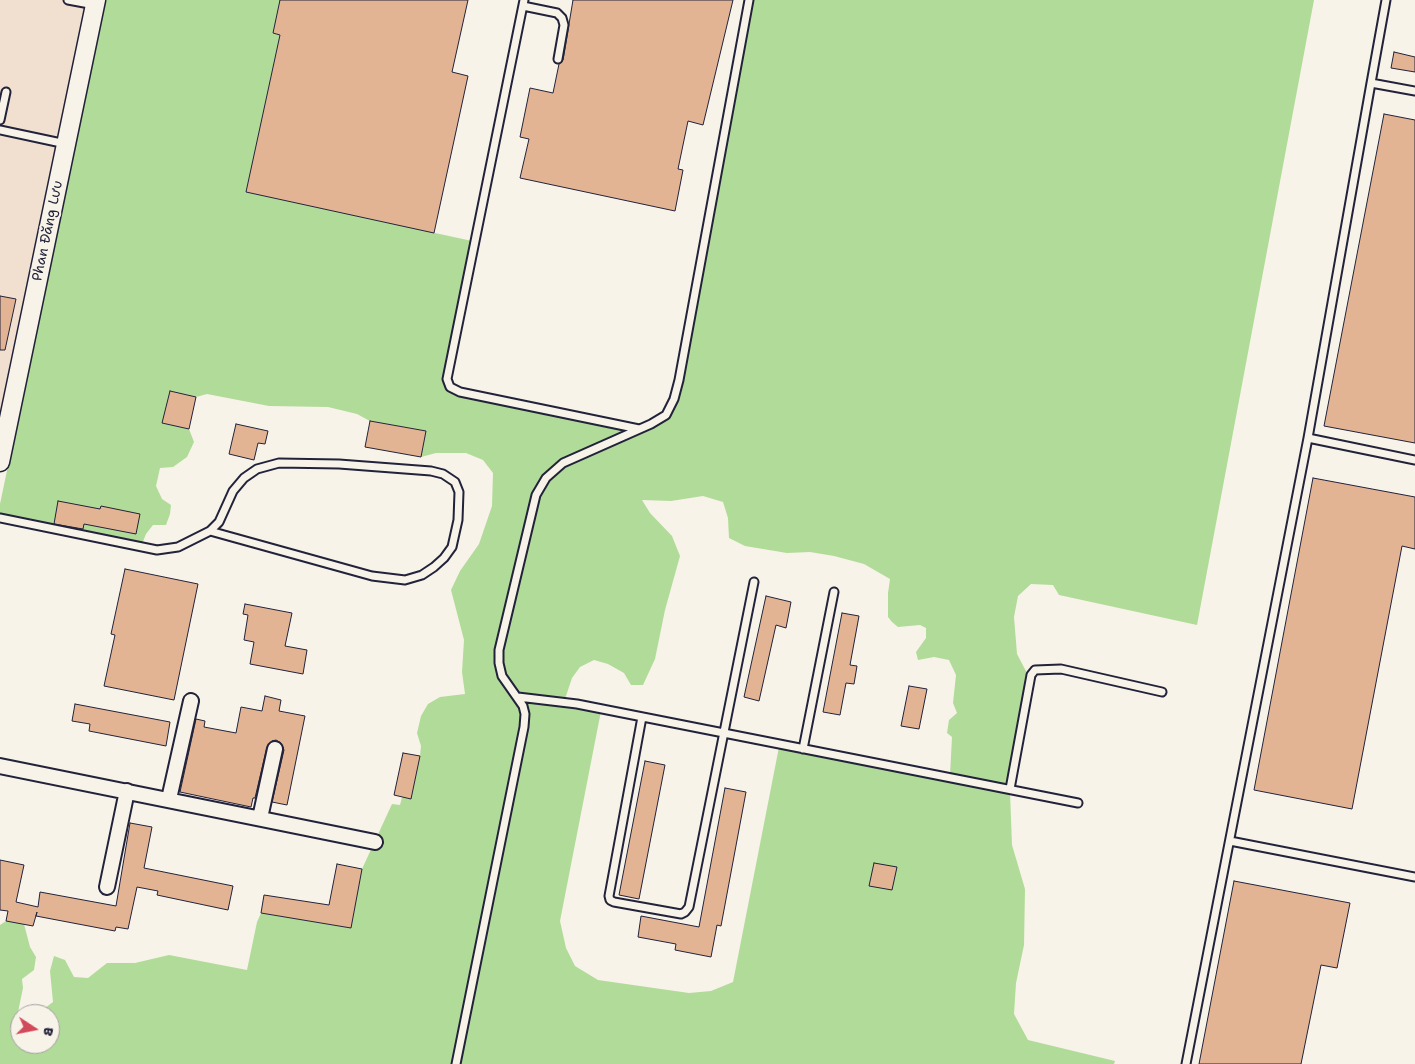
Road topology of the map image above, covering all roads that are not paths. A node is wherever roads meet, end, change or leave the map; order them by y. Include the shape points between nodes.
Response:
1 (68, 0) edge
2 (749, 0) edge
3 (1386, 0) edge
4 (96, 2) edge
5 (523, 3) edge
6 (558, 59) dead end
7 (1371, 83) junction
8 (1415, 91) edge
9 (6, 92) dead end
10 (0, 120) edge
11 (0, 130) edge
12 (66, 144) junction
13 (640, 429) junction
14 (1308, 438) junction
15 (1415, 460) edge
16 (0, 462) edge
17 (0, 518) edge
18 (210, 531) junction
19 (754, 582) dead end
20 (834, 592) dead end
21 (1162, 692) dead end
22 (518, 696) junction
23 (191, 701) dead end
24 (642, 717) junction
25 (724, 733) junction
26 (803, 748) junction
27 (274, 749) dead end
28 (0, 766) edge
29 (1010, 789) junction
30 (126, 791) junction
31 (169, 799) junction
32 (1078, 803) dead end
33 (260, 818) junction
34 (1230, 841) junction
35 (375, 842) dead end
36 (1415, 878) edge
37 (107, 887) dead end
38 (456, 1064) edge
39 (1186, 1064) edge

1 - 4 lane
2 - 13 lane via 679,380 666,415
3 - 7 lane
4 - 12 street, Phan Đăng Lưu
5 - 6 lane via 558,13 562,18 564,25
5 - 13 lane via 446,379 450,388 460,392
7 - 8 lane
7 - 14 lane
9 - 10 lane
11 - 12 lane
12 - 16 street, Phan Đăng Lưu
13 - 22 lane via 563,463 546,478 536,495 499,650 502,676
14 - 15 lane
14 - 34 lane
17 - 18 lane via 157,550 178,547
18 - 18 lane via 219,522 244,478 256,469 279,463 431,471 455,482 459,492 458,520 452,547 434,567 405,580 372,576
19 - 25 lane
20 - 26 lane
21 - 29 lane via 1061,669 1035,670 1030,675
22 - 24 lane
22 - 38 lane via 525,714 524,727
23 - 31 street
24 - 25 lane
24 - 25 lane via 609,896 614,902 681,914 685,912
25 - 26 lane
26 - 29 lane
27 - 33 street
28 - 30 street
29 - 32 lane
30 - 31 street
30 - 37 street
31 - 33 street
33 - 35 street
34 - 36 lane
34 - 39 lane

